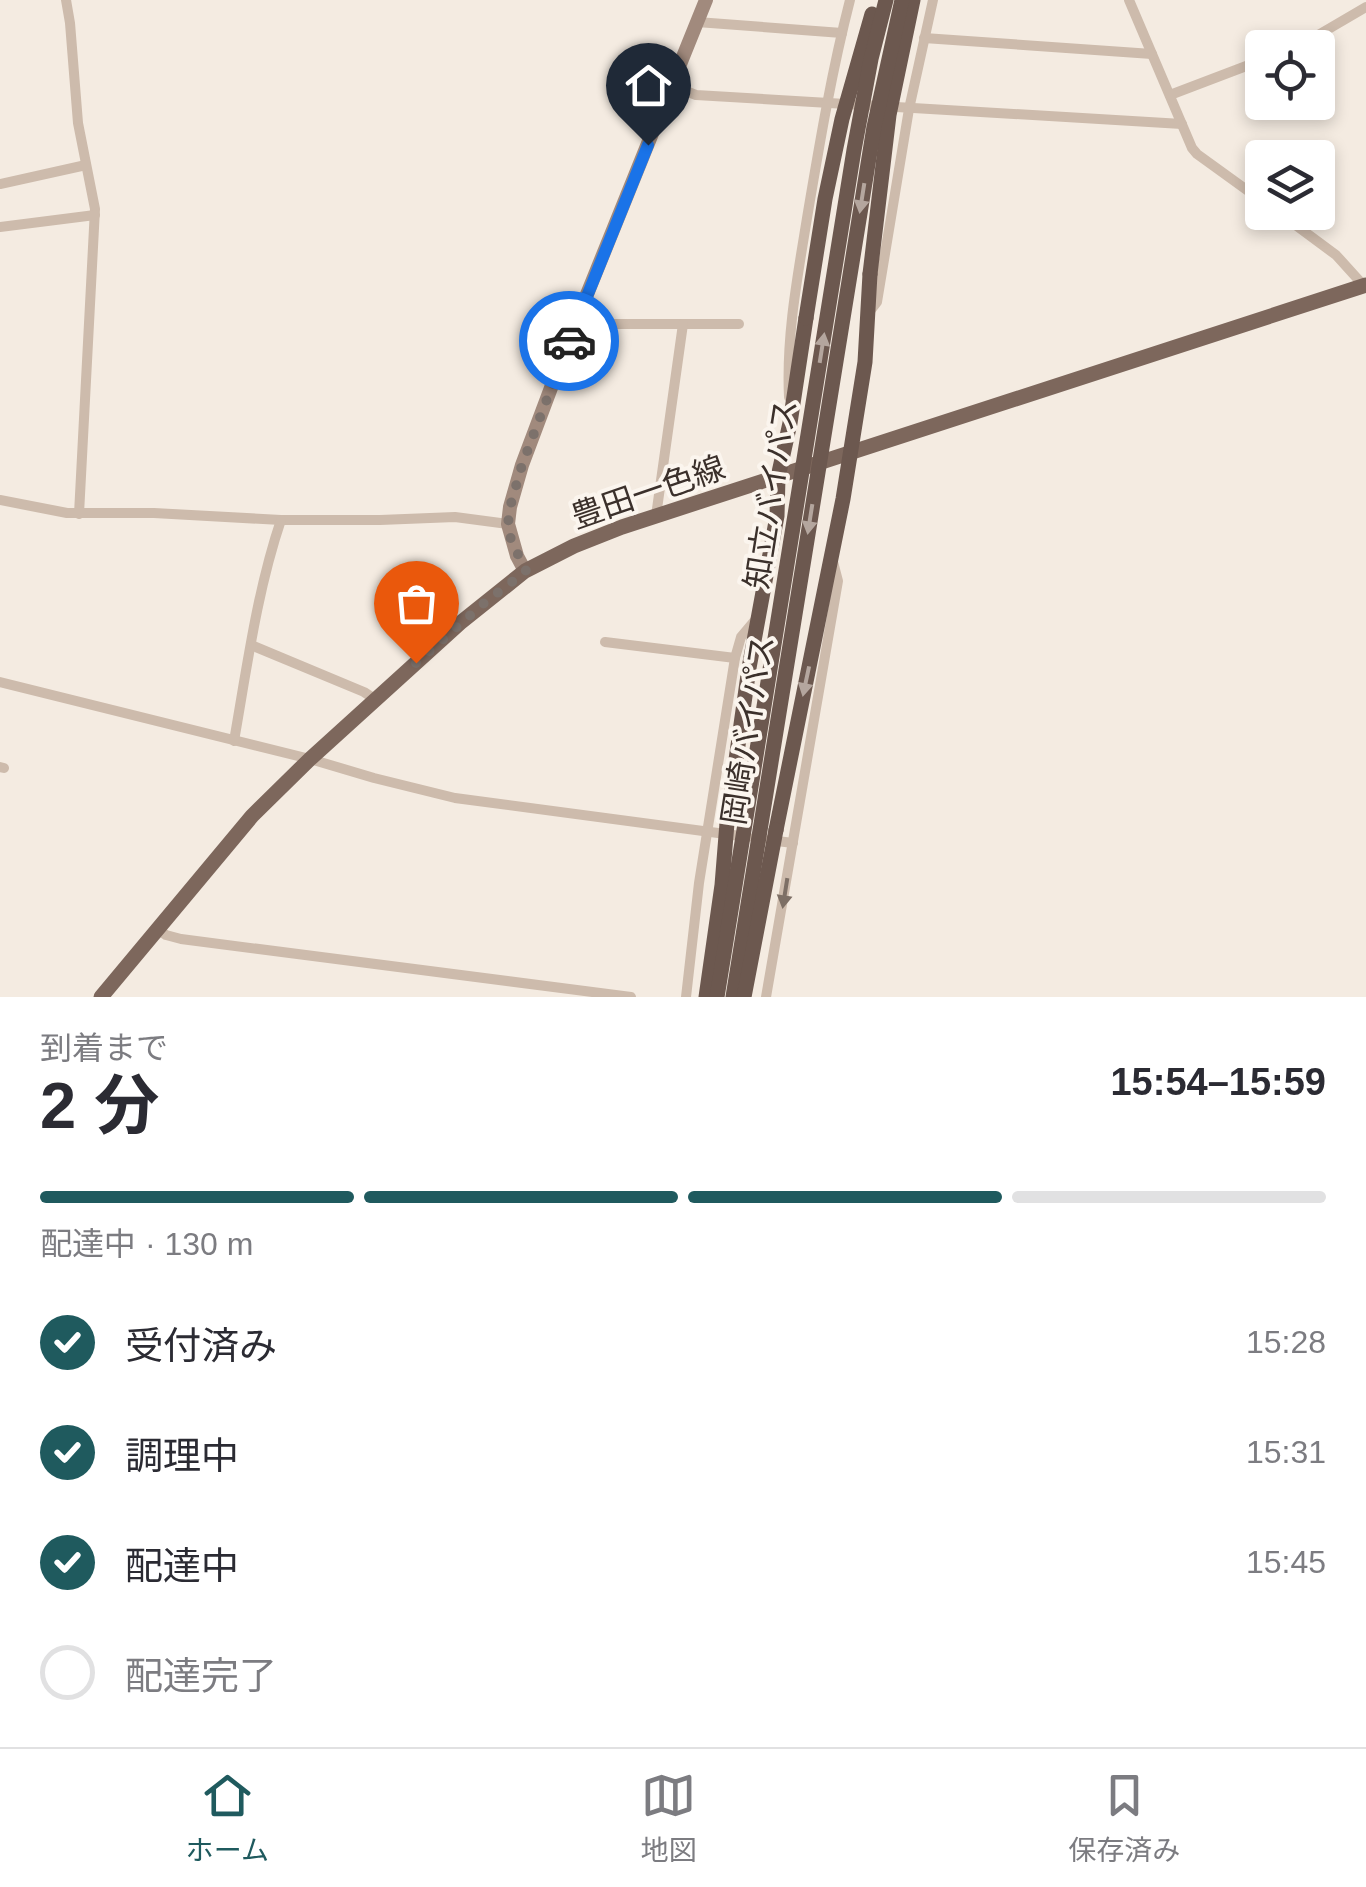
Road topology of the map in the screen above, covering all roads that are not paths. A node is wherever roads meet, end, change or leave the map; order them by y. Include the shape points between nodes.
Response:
1 (66, 0) edge
2 (706, 0) edge
3 (850, 0) edge
4 (876, 0) edge
5 (886, 0) edge
6 (902, 0) edge
7 (913, 0) edge
8 (933, 0) edge
9 (1129, 0) edge
10 (1366, 7) edge
11 (697, 22) junction
12 (1327, 30) edge
13 (842, 32) junction
14 (924, 38) junction
15 (1152, 54) junction
16 (1245, 66) edge
17 (673, 86) junction
18 (1170, 94) junction
19 (827, 102) junction
20 (909, 109) junction
21 (1182, 124) junction
22 (86, 165) junction
23 (0, 184) edge
24 (1245, 189) edge
25 (95, 215) junction
26 (0, 227) edge
27 (1302, 230) edge
28 (1365, 285) edge
29 (866, 316) junction
30 (576, 324) junction
31 (684, 324) junction
32 (739, 324) dead end
33 (790, 423) junction
34 (850, 455) junction
35 (778, 477) junction
36 (0, 500) edge
37 (79, 514) junction
38 (656, 516) junction
39 (281, 520) junction
40 (508, 524) junction
41 (832, 556) junction
42 (526, 571) junction
43 (759, 616) junction
44 (605, 642) dead end
45 (251, 645) junction
46 (734, 658) junction
47 (0, 682) edge
48 (376, 700) junction
49 (234, 741) junction
50 (310, 759) junction
51 (707, 831) junction
52 (793, 843) junction
53 (157, 929) junction
54 (101, 997) edge
55 (630, 997) edge
56 (686, 997) edge
57 (706, 997) edge
58 (716, 997) edge
59 (733, 997) edge
60 (744, 997) edge
61 (766, 997) edge

1 - 22 street
2 - 11 main road
3 - 13 street
4 - 33 highway, bridge via 825,199
58 -> 5 highway, 知立バイパス, bridge via 854,150
6 -> 59 highway, 岡崎バイパス, bridge via 874,127
7 - 29 highway, bridge via 889,115
8 - 14 street
9 - 15 street
10 - 12 street
11 - 13 street
11 - 17 main road
13 - 19 street
14 - 15 street
14 - 20 street
15 - 18 street
16 - 18 street
17 - 19 street via 696,95
17 - 30 main road
18 - 21 street
19 - 20 street
19 - 33 street via 790,334
20 - 21 street
20 - 29 street via 877,302
21 - 24 street via 1197,154
22 - 23 street
22 - 25 street
25 - 26 street
25 - 37 street
27 - 28 street
28 - 34 main road, 豊田一色線
29 - 34 highway
30 - 31 street
30 - 40 main road via 522,465
31 - 32 street
31 - 38 street
33 - 35 highway
34 - 35 main road, 豊田一色線
34 - 41 highway
35 - 38 main road, 豊田一色線
35 - 43 highway
36 - 37 street
37 - 39 street
38 - 42 main road, 豊田一色線
39 - 40 street via 455,518
39 - 45 street
40 - 42 main road
41 - 52 street via 838,581
41 -> 60 highway, bridge
42 - 48 main road, 豊田一色線
43 - 46 street
43 - 57 highway, bridge
44 - 46 street
45 - 48 street
45 - 49 street
46 - 51 street
47 - 49 street
48 - 50 main road, 豊田一色線
49 - 50 street
50 - 51 street via 455,798
50 - 53 main road, 豊田一色線
51 - 52 street
51 - 56 street
52 -> 61 street
53 - 54 main road, 豊田一色線
53 - 55 street via 182,939

